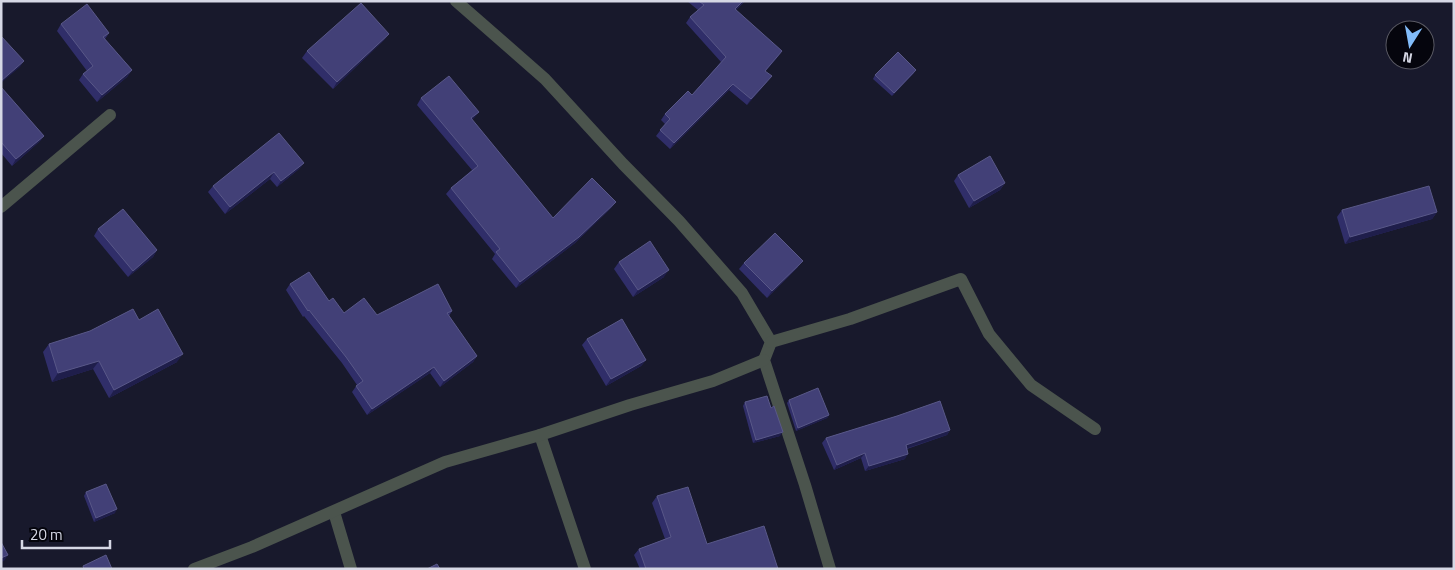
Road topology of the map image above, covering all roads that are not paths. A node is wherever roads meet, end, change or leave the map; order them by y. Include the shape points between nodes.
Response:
1 (456, 1) edge
2 (110, 115) dead end
3 (1, 207) edge
4 (771, 342) junction
5 (764, 360) junction
6 (1095, 429) dead end
7 (540, 435) junction
8 (334, 512) junction
9 (194, 569) edge
10 (351, 569) edge
11 (585, 569) edge
12 (830, 569) edge

1 - 4 street via 545,79 679,221 742,293
2 - 3 street
4 - 5 street
4 - 6 street via 850,319 960,279 989,334 1030,385
5 - 7 street via 713,381
5 - 12 street
7 - 8 street via 446,462
7 - 11 street
8 - 9 street
8 - 10 street

